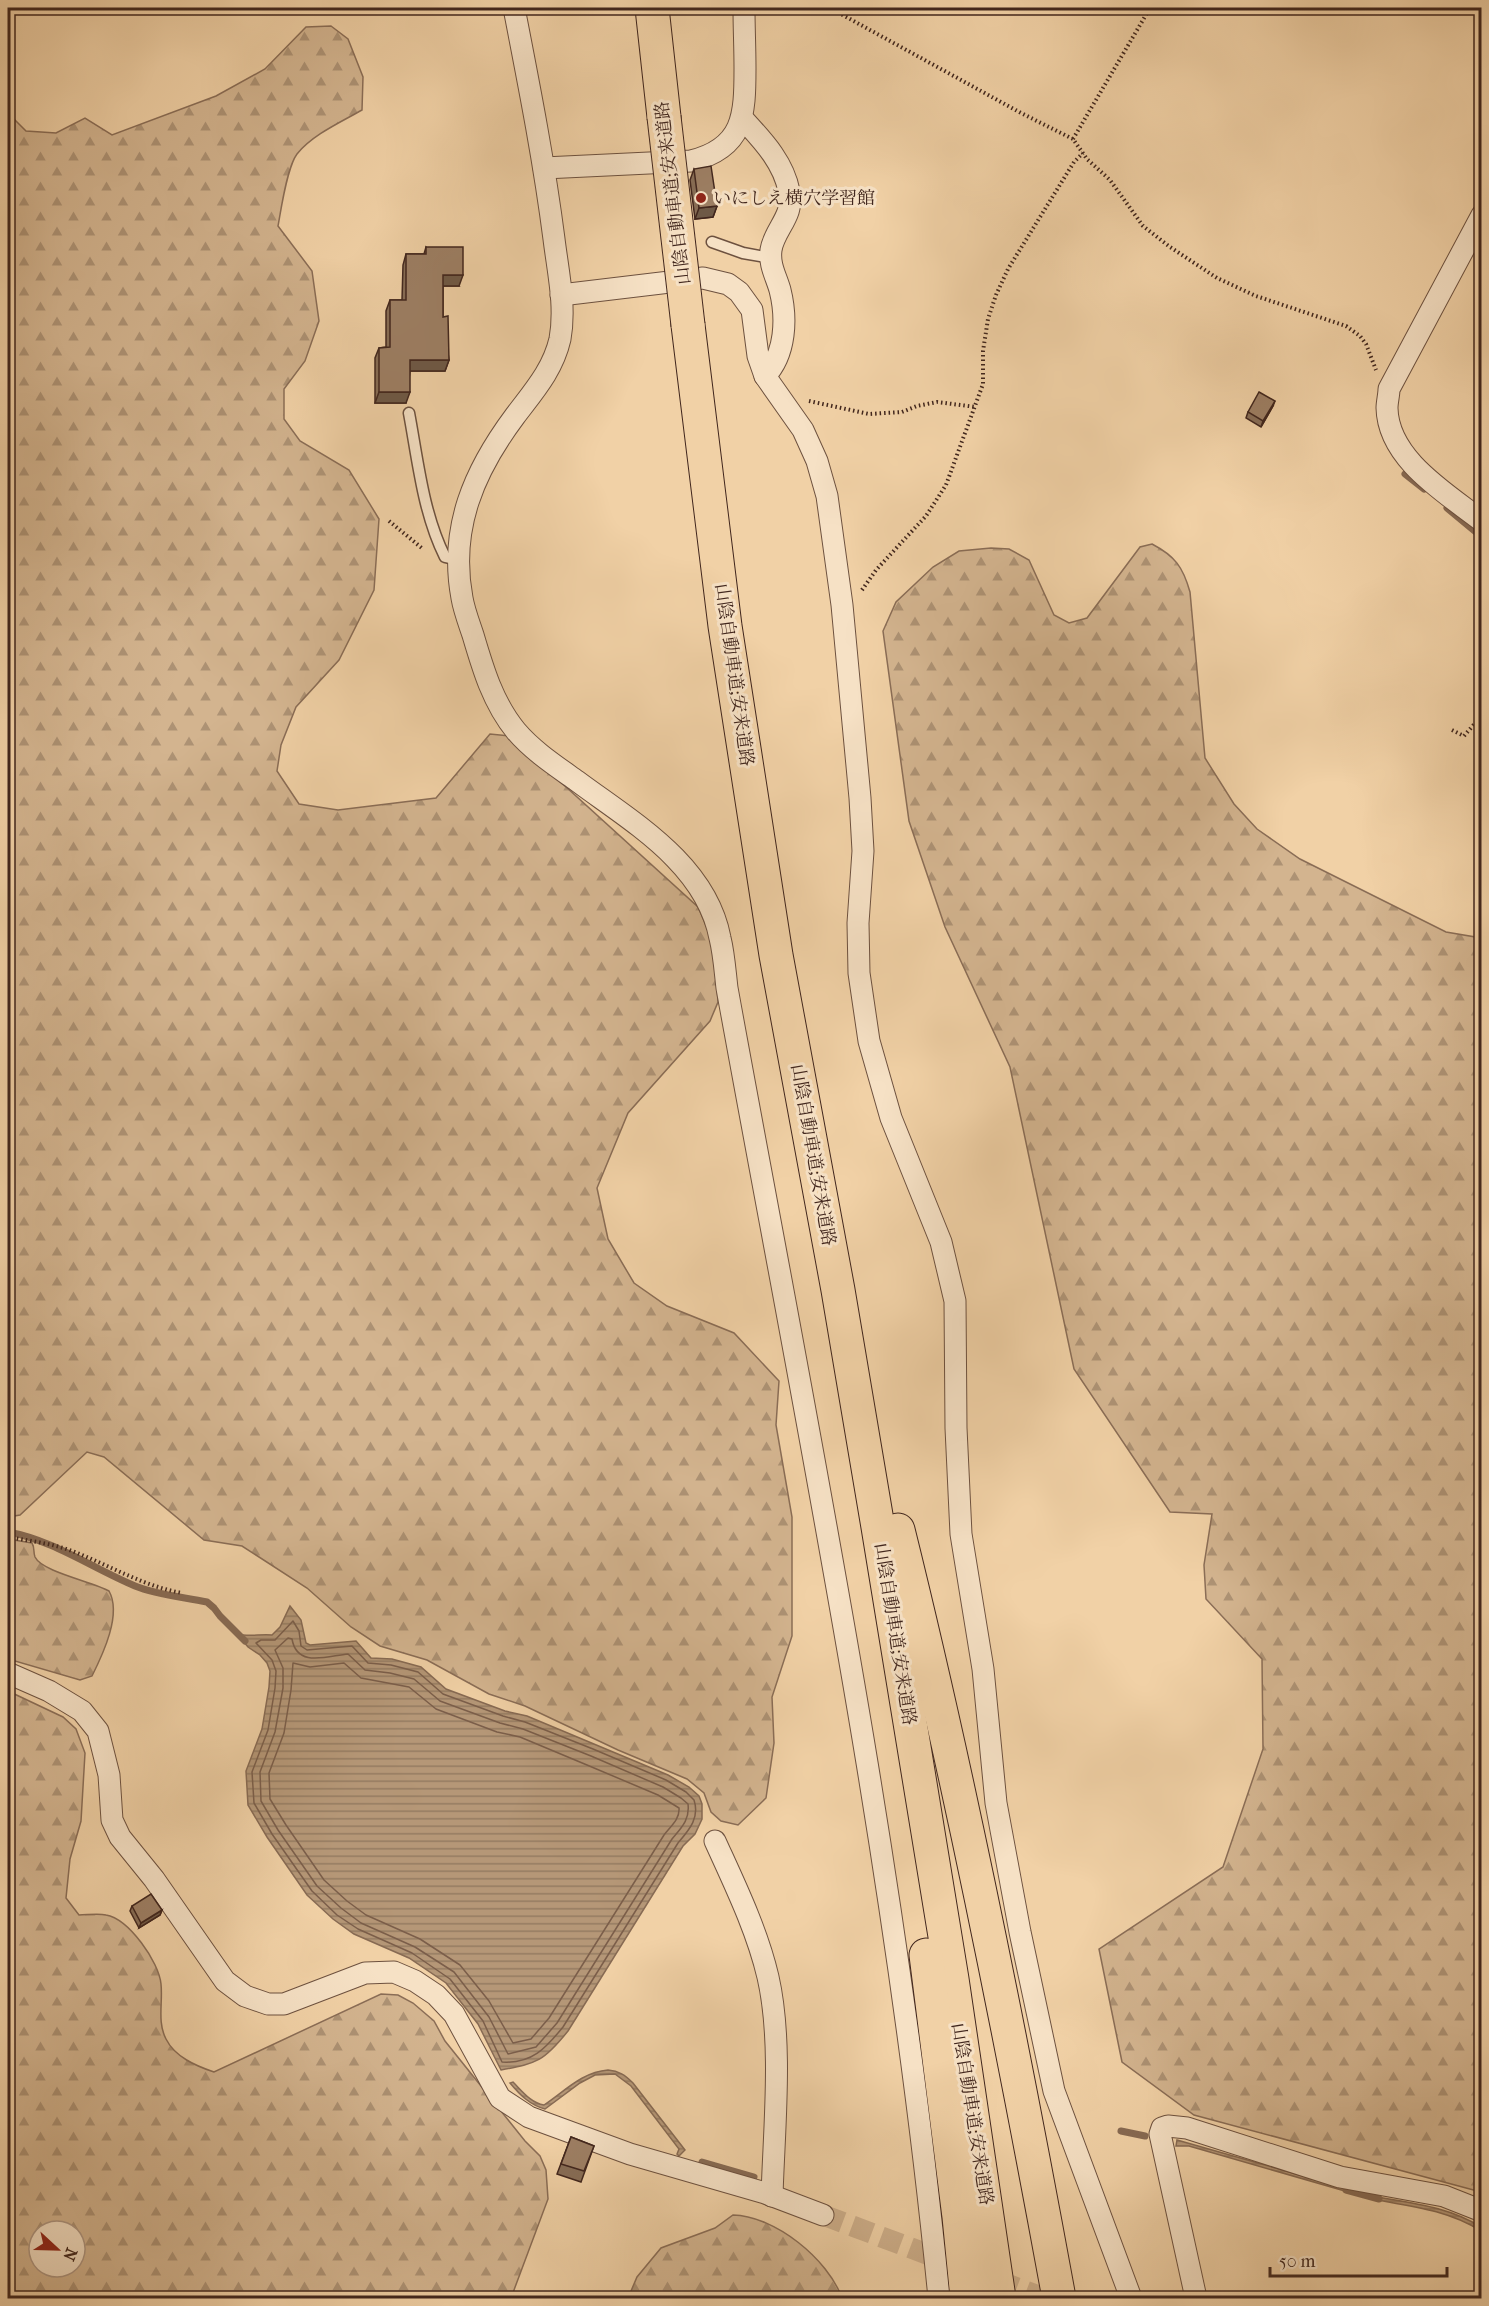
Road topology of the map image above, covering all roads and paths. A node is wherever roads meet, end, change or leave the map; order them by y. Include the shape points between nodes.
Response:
1 (514, 8) edge
2 (652, 8) edge
3 (744, 8) edge
4 (830, 8) edge
5 (1150, 8) edge
6 (743, 118) junction
7 (1073, 139) junction
8 (1083, 153) junction
9 (544, 168) junction
10 (1482, 215) edge
11 (712, 242) dead end
12 (771, 258) junction
13 (561, 296) junction
14 (765, 376) junction
15 (1389, 389) junction
16 (782, 399) junction
17 (976, 406) junction
18 (409, 413) dead end
19 (389, 521) dead end
20 (1482, 521) edge
21 (452, 559) junction
22 (842, 605) junction
23 (1482, 715) edge
24 (1452, 730) dead end
25 (838, 1290) junction
26 (878, 1527) junction
27 (8, 1537) edge
28 (182, 1593) dead end
29 (8, 1673) edge
30 (715, 1841) dead end
31 (772, 2196) junction
32 (1482, 2211) edge
33 (823, 2215) tunnel mouth
34 (939, 2298) edge
35 (967, 2298) edge
36 (999, 2298) edge
37 (1059, 2298) edge
38 (1131, 2298) edge
39 (1196, 2298) edge

1 - 9 street
2 - 25 highway, 山陰自動車道;安来道路, bridge via 731,662 776,955
3 - 6 street
4 - 7 path
5 - 7 path
6 - 9 street via 733,137 706,157
6 - 12 street via 778,161 790,192 787,218 773,240
7 - 8 path
8 - 15 path via 1110,180 1143,226 1170,247 1217,278 1256,296 1346,326 1360,336
8 - 17 path via 1008,269 996,295 982,351 983,384
9 - 13 street
10 - 15 street
11 - 12 lane
12 - 14 street via 780,290 783,335 774,366
13 - 14 street via 703,278 728,284 752,310 758,356
13 - 21 street via 563,321 550,368 495,442 477,477
14 - 16 street
15 - 20 street via 1387,409 1393,433 1405,455
16 - 17 path via 813,401 869,414 902,412 937,402
16 - 22 street via 803,430 817,461 827,496
17 - 22 path via 952,472 926,516 876,570 854,602
18 - 21 lane via 425,500 439,545
19 - 21 path via 422,549
21 - 34 street via 488,687 516,731 549,761 665,847 703,892 720,936 888,1885 926,2160
22 - 38 street via 862,840 859,973 869,1041 891,1118 941,1242 955,1302 961,1534 983,1669 996,1803 1054,2091
23 - 24 path via 1464,736
25 - 26 highway, 山陰自動車道;安来道路
25 - 37 highway via 966,1824
26 - 35 highway via 883,1622
26 - 36 highway, 山陰自動車道;安来道路
27 - 28 path via 73,1551 147,1584
29 - 31 street via 82,1710 98,1731 109,1775 112,1820 120,1838 154,1878 225,1982 245,1996 268,2004 284,2004 365,1973 393,1972 415,1981 454,2014 500,2098 529,2117 630,2154
30 - 31 street via 746,1909 768,1977 776,2032
31 - 33 street
32 - 39 street via 1444,2196 1340,2177 1187,2128 1168,2126 1160,2134

